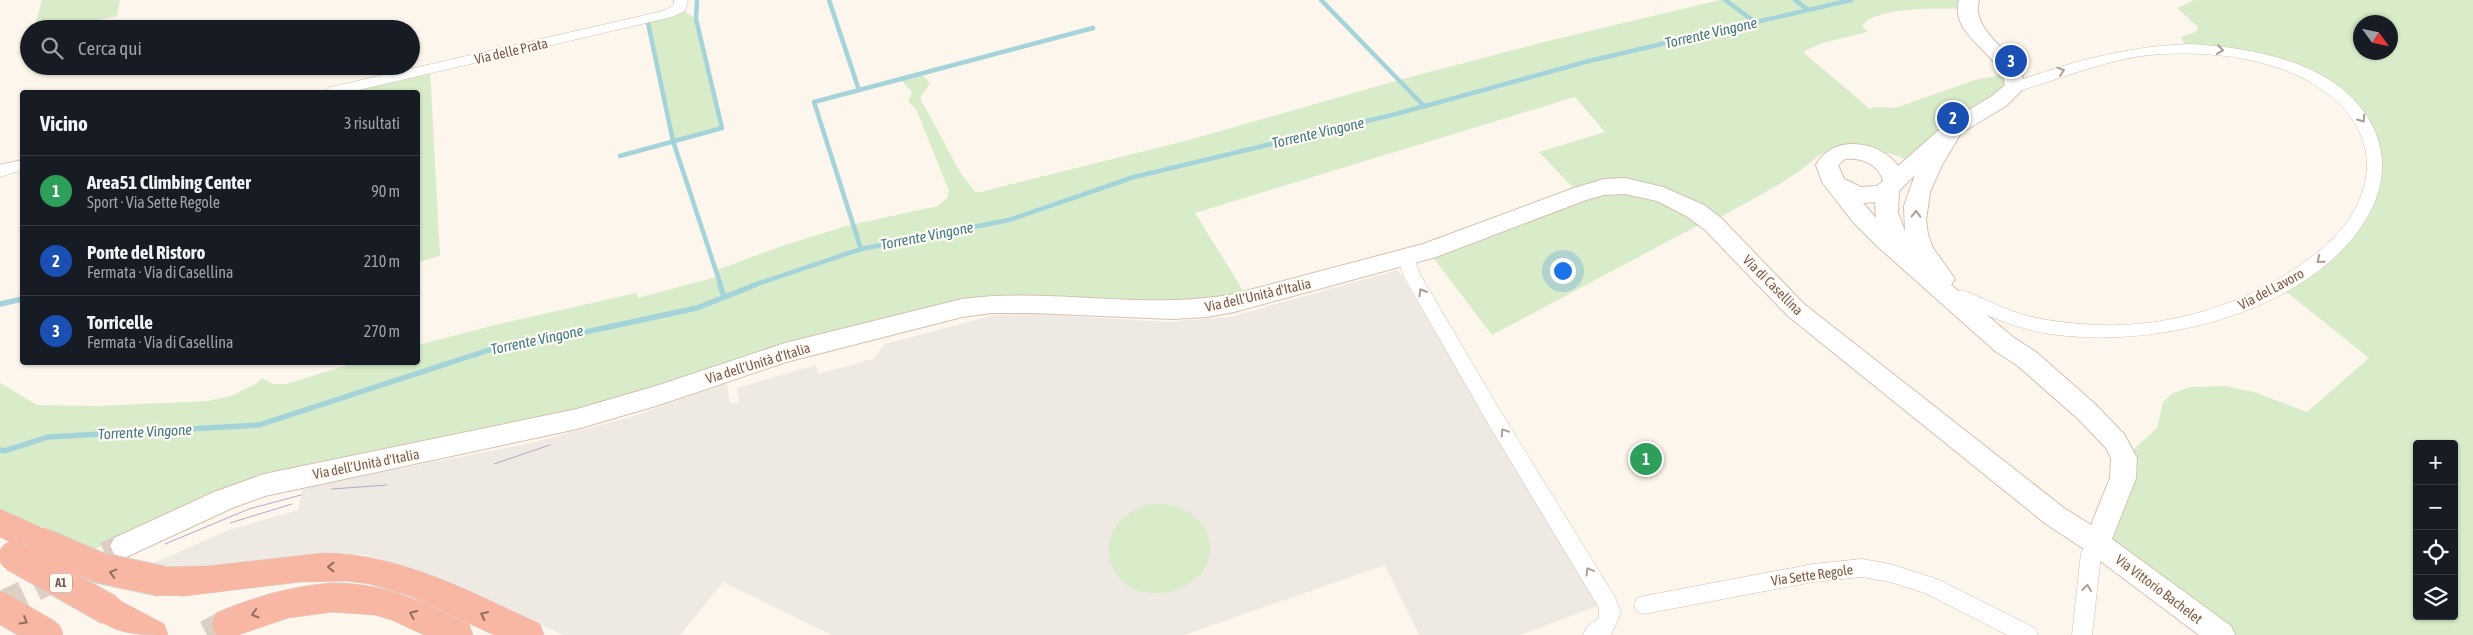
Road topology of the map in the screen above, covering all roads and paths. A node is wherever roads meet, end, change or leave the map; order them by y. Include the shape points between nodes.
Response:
1 (680, 0) edge
2 (1968, 0) edge
3 (420, 71) edge
4 (404, 75) edge
5 (2015, 88) junction
6 (340, 90) edge
7 (1954, 128) junction
8 (20, 166) edge
9 (0, 172) edge
10 (1888, 178) junction
11 (1836, 184) junction
12 (1406, 258) junction
13 (1945, 282) junction
14 (1962, 298) junction
15 (2027, 359) junction
16 (0, 522) edge
17 (2097, 543) junction
18 (124, 546) tunnel mouth
19 (7, 552) edge
20 (1644, 605) dead end
21 (0, 607) edge
22 (228, 624) tunnel mouth
23 (48, 635) edge
24 (152, 635) edge
25 (457, 635) edge
26 (528, 635) edge
27 (1593, 635) edge
28 (2028, 635) edge
29 (2082, 635) edge
30 (2221, 635) edge

1 - 3 street, Via delle Prata via 680,8 667,14
2 - 5 street via 1965,9 1970,22 2011,72
4 - 6 street, Via delle Prata
5 - 7 street
5 -> 14 street, Via del Lavoro via 2088,62 2151,50 2208,48 2276,62 2323,83 2360,115 2374,148 2372,188 2358,219 2319,261 2280,287 2216,315 2140,330 2083,331 2020,321
7 - 10 street via 1914,165
13 -> 7 street via 1916,234 1915,212 1922,182
8 - 9 street
10 - 11 street via 1879,195 1865,196
10 - 11 street via 1873,156 1856,152 1836,154 1827,165
10 - 13 street via 1886,213 1892,230 1912,254
11 - 15 street via 1885,240 2004,344
12 - 17 street, Via di Casellina via 1604,187 1634,187 1670,198 1708,220 1796,310 2000,474
12 - 18 street, Via dell'Unità d'Italia via 1207,308 1135,310 1011,303 946,312 785,353 577,419 264,485 223,500
27 -> 12 street via 1603,629 1612,614 1605,596 1494,417 1418,286
13 - 14 street
14 - 15 street
15 - 17 street via 2098,421 2124,458 2120,488
26 -> 16 highway, bridge via 412,582 359,568 298,568 200,582 161,581 108,572 79,562
29 -> 17 street via 2091,553
17 - 30 street, Via Vittorio Bachelet
19 - 24 highway, A1, bridge
20 - 28 street, Via Sette Regole via 1822,572 1862,568 1890,572 1923,583
21 -> 23 highway, bridge
25 -> 22 highway via 394,606 350,598 296,603

